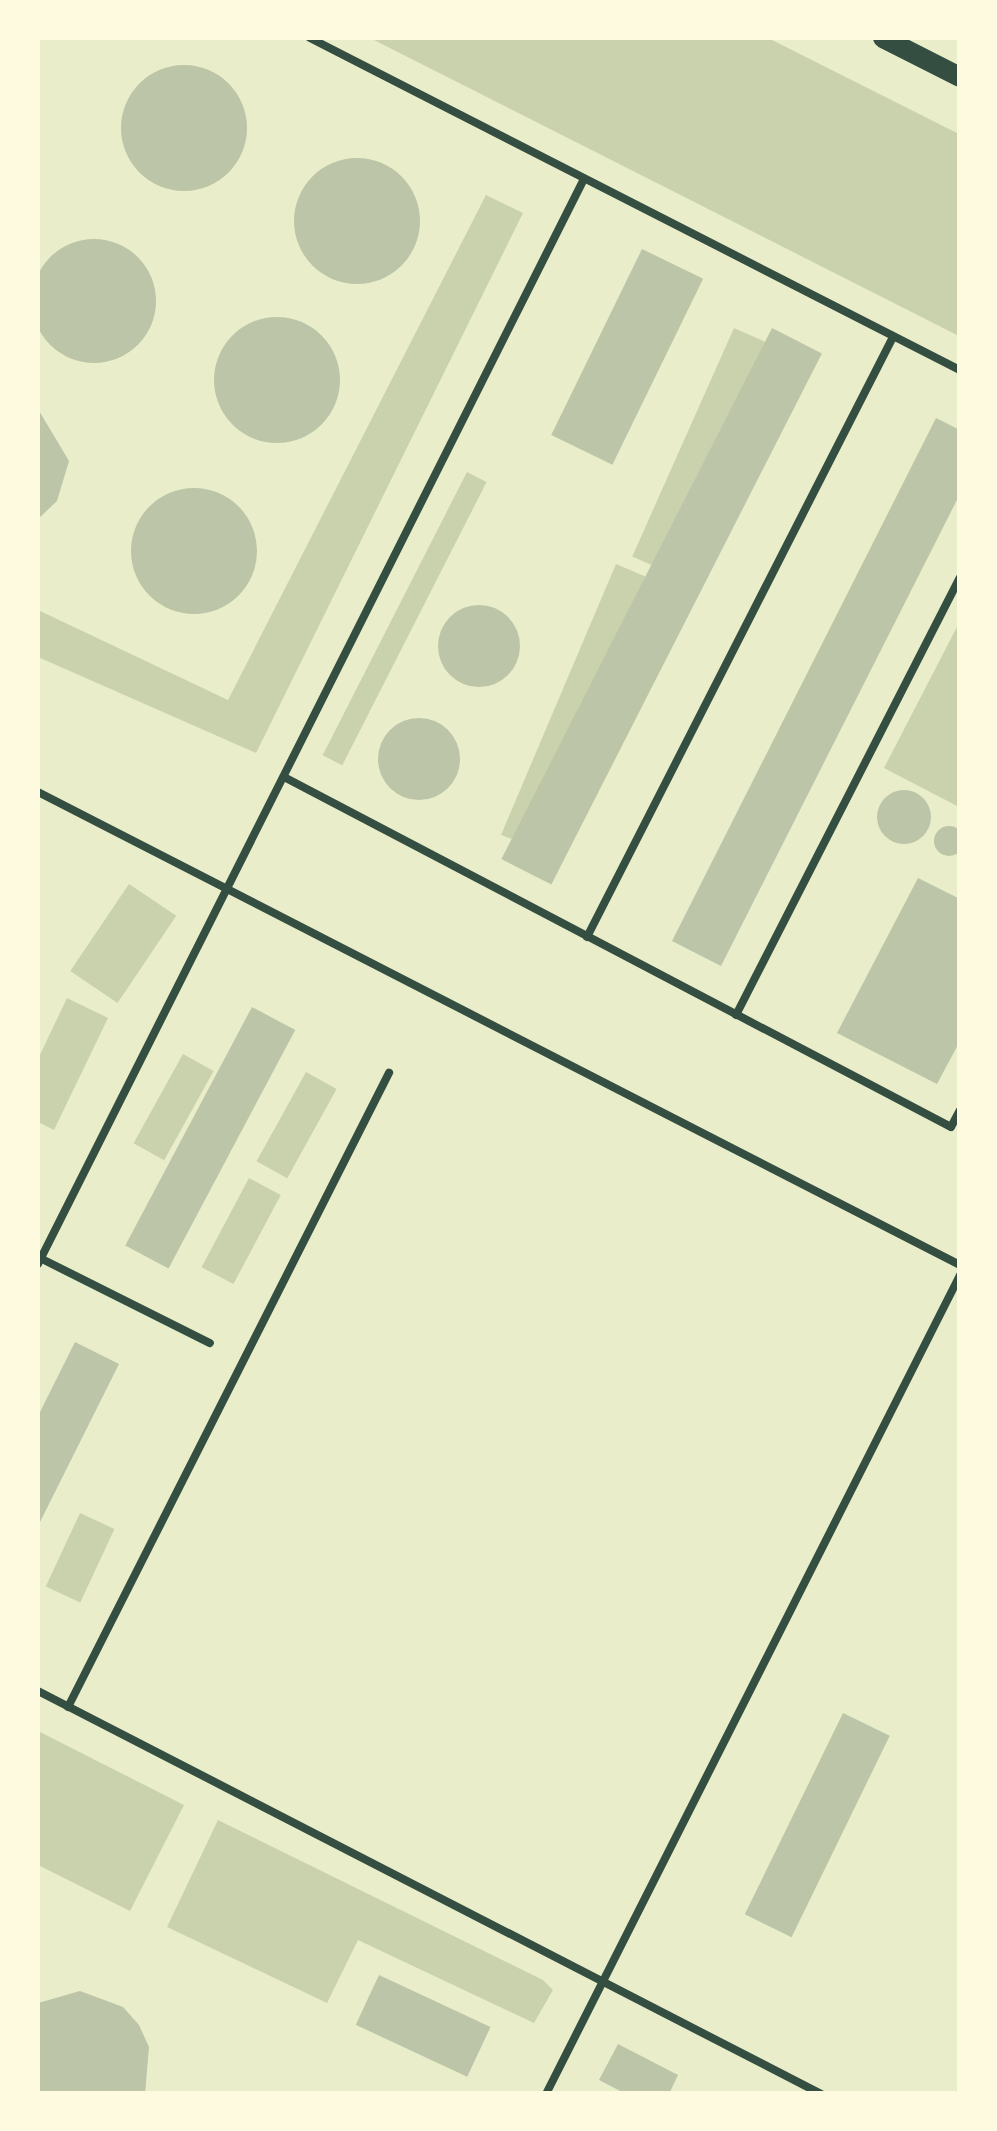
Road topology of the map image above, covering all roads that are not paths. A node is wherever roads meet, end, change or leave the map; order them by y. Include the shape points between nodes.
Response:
1 (310, 38) edge
2 (882, 38) edge
3 (960, 77) edge
4 (583, 182) junction
5 (893, 337) junction
6 (960, 370) edge
7 (959, 580) edge
8 (284, 778) junction
9 (38, 792) edge
10 (227, 890) junction
11 (587, 937) junction
12 (736, 1015) junction
13 (389, 1073) dead end
14 (960, 1110) edge
15 (39, 1261) edge
16 (960, 1266) edge
17 (960, 1275) edge
18 (210, 1343) dead end
19 (38, 1692) edge
20 (68, 1707) junction
21 (604, 1982) junction
22 (546, 2094) edge
23 (822, 2094) edge

1 - 4 lane
2 - 3 main road
4 - 5 lane
4 - 8 lane
5 - 6 lane
5 - 11 lane
7 - 12 lane
8 - 10 lane
8 - 11 lane
9 - 10 lane
10 - 15 lane
10 - 16 lane
11 - 12 lane
12 - 14 lane via 950,1128
13 - 20 lane
15 - 18 lane
17 - 21 lane
19 - 20 lane
20 - 21 lane
21 - 22 lane
21 - 23 lane

